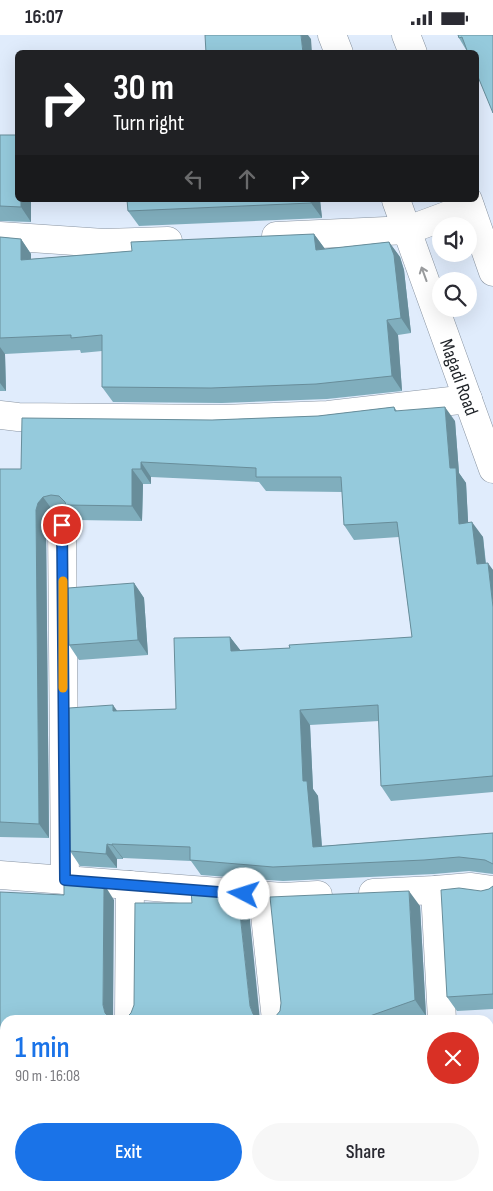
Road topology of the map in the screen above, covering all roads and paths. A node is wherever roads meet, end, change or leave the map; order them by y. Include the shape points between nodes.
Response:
1 (332, 35) edge
2 (406, 35) edge
3 (338, 50) edge
4 (412, 50) edge
5 (397, 202) edge
6 (469, 203) edge
7 (408, 230) junction
8 (0, 236) edge
9 (251, 237) edge
10 (192, 240) edge
11 (493, 272) edge
12 (468, 399) junction
13 (0, 415) edge
14 (493, 469) edge
15 (62, 525) dead end
16 (0, 875) edge
17 (65, 880) junction
18 (130, 885) junction
19 (434, 891) junction
20 (493, 891) edge
21 (263, 895) junction
22 (129, 1015) edge
23 (275, 1015) edge
24 (442, 1015) edge

1 - 3 street
2 - 4 street
5 - 7 street, Magadi Road
6 - 7 street
6 - 11 street
7 - 9 street
12 -> 7 street, Magadi Road
8 - 10 street via 104,243
12 - 13 street via 328,415 222,419
12 - 14 street, Magadi Road
15 - 17 street
16 - 17 street
17 - 18 street
18 - 21 street
18 - 22 street
19 - 20 street via 470,887
19 - 21 street
19 - 24 street
21 - 23 street

